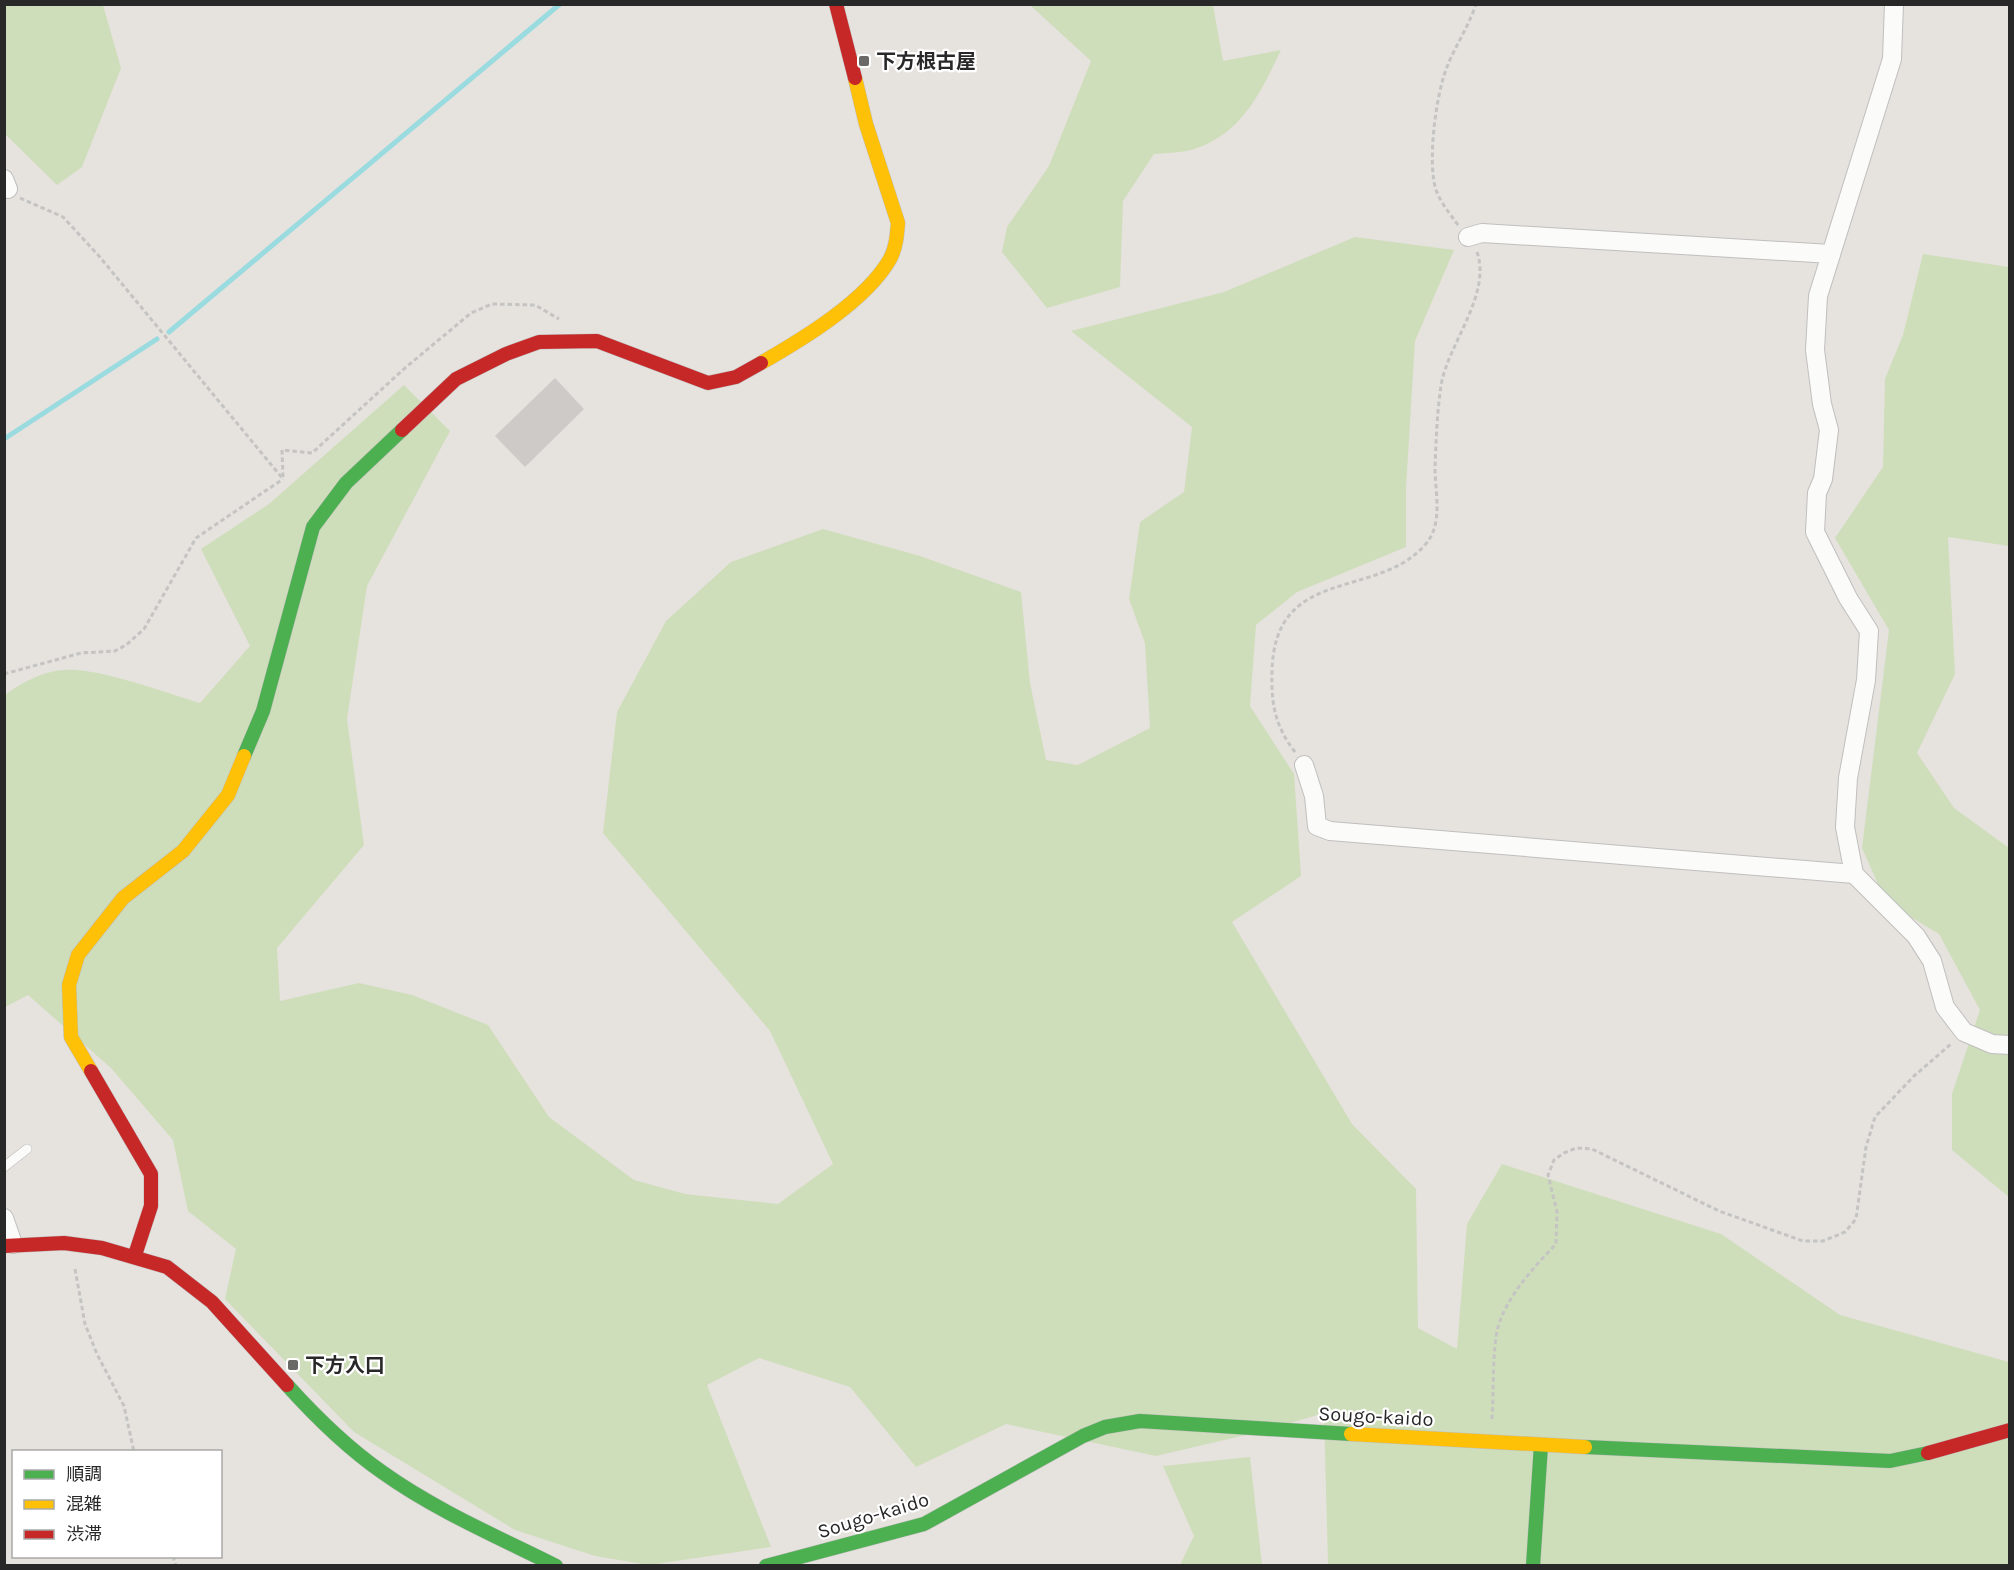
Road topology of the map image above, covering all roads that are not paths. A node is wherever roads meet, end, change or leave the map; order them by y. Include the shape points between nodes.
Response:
1 (836, 4) edge
2 (1894, 4) edge
3 (1468, 237) road end
4 (1832, 254) junction
5 (1304, 765) road end
6 (1854, 874) junction
7 (2010, 1045) edge
8 (27, 1149) dead end
9 (4, 1167) edge
10 (4, 1218) edge
11 (9, 1245) edge
12 (135, 1256) junction
13 (2010, 1430) edge
14 (1541, 1445) junction
15 (556, 1566) edge
16 (766, 1566) edge
17 (1533, 1566) edge

1 - 12 main road via 866,124 898,222 890,259 869,284 838,313 769,358 736,377 708,383 597,341 539,342 506,354 456,379 346,483 313,527 263,711 228,795 183,851 123,898 78,955 69,985 71,1037 151,1174 151,1206
2 - 4 street via 1892,58
3 - 4 street via 1482,233
4 - 6 street via 1818,296 1815,350 1829,430 1823,479 1817,493 1815,532 1869,631 1866,680 1848,778 1845,827
5 - 6 street via 1314,796 1317,826 1330,831
6 - 7 street via 1916,936 1932,961 1946,1007 1964,1032 1992,1044
8 - 9 lane
10 - 11 street
11 - 12 main road via 64,1244
12 - 15 main road via 167,1267 212,1302 304,1404 381,1472 446,1511
13 - 14 main road, Sougo-kaido via 1890,1461
14 - 16 main road, Sougo-kaido via 1140,1421 1105,1427 1083,1436 924,1524
14 - 17 main road

